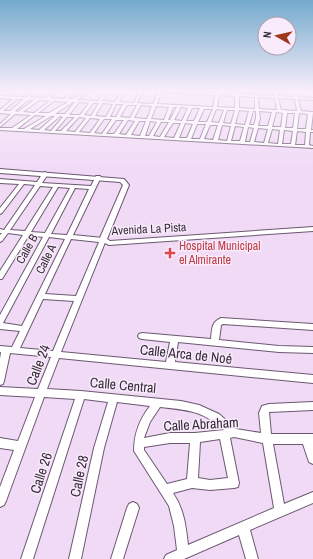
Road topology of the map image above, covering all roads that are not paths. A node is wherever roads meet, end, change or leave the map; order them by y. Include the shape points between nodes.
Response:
1 (10, 117) edge
2 (31, 117) edge
3 (46, 117) edge
4 (57, 117) edge
5 (64, 117) edge
6 (78, 117) edge
7 (90, 117) edge
8 (91, 117) edge
9 (150, 117) edge
10 (165, 117) edge
11 (173, 117) edge
12 (185, 117) edge
13 (199, 117) edge
14 (211, 117) edge
15 (223, 117) edge
16 (235, 117) edge
17 (249, 117) edge
18 (258, 117) edge
19 (274, 117) edge
20 (284, 117) edge
21 (297, 117) edge
22 (311, 117) edge
23 (105, 118) junction
24 (117, 118) junction
25 (129, 119) junction
26 (138, 119) junction
27 (149, 120) junction
28 (162, 120) junction
29 (172, 121) junction
30 (183, 122) junction
31 (196, 123) junction
32 (208, 123) junction
33 (221, 124) junction
34 (233, 125) junction
35 (247, 126) junction
36 (256, 127) junction
37 (0, 128) edge
38 (270, 128) junction
39 (13, 130) junction
40 (26, 130) junction
41 (282, 130) junction
42 (295, 130) junction
43 (40, 131) junction
44 (311, 131) edge
45 (52, 132) junction
46 (63, 132) junction
47 (76, 133) junction
48 (91, 134) junction
49 (103, 135) junction
50 (116, 136) junction
51 (128, 136) junction
52 (142, 137) junction
53 (151, 137) junction
54 (161, 138) junction
55 (176, 139) junction
56 (188, 140) junction
57 (202, 140) junction
58 (215, 141) junction
59 (229, 142) junction
60 (242, 142) junction
61 (252, 143) junction
62 (266, 144) junction
63 (280, 145) junction
64 (293, 145) junction
65 (307, 146) junction
66 (313, 146) edge
67 (0, 171) edge
68 (45, 174) junction
69 (98, 178) junction
70 (2, 181) edge
71 (22, 183) junction
72 (39, 184) junction
73 (57, 185) junction
74 (74, 186) junction
75 (0, 187) edge
76 (93, 188) junction
77 (0, 212) edge
78 (313, 228) edge
79 (3, 232) edge
80 (27, 234) junction
81 (48, 235) junction
82 (69, 237) junction
83 (0, 240) edge
84 (103, 240) junction
85 (0, 277) edge
86 (40, 296) junction
87 (78, 299) junction
88 (0, 322) edge
89 (0, 326) edge
90 (313, 327) edge
91 (25, 329) junction
92 (142, 336) dead end
93 (174, 340) junction
94 (214, 343) junction
95 (7, 350) edge
96 (313, 350) edge
97 (56, 354) junction
98 (170, 366) junction
99 (313, 379) edge
100 (0, 381) edge
101 (0, 391) edge
102 (41, 393) junction
103 (81, 395) junction
104 (113, 398) junction
105 (158, 402) junction
106 (313, 406) edge
107 (229, 434) junction
108 (195, 438) junction
109 (267, 439) junction
110 (310, 439) edge
111 (0, 443) edge
112 (138, 443) junction
113 (21, 446) junction
114 (313, 459) edge
115 (192, 483) junction
116 (166, 490) junction
117 (0, 501) edge
118 (312, 501) edge
119 (133, 508) dead end
120 (280, 511) junction
121 (243, 527) junction
122 (183, 553) junction
123 (27, 559) edge
124 (75, 559) edge
125 (117, 559) edge
126 (170, 559) edge
127 (252, 559) edge

1 - 37 street
2 - 39 street
3 - 40 street
4 - 43 street
5 - 45 street
6 - 46 street
7 - 47 street
8 - 23 street
9 - 27 street
10 - 28 street
11 - 29 street
12 - 30 street
13 - 31 street
14 - 32 street
15 - 33 street
16 - 34 street
17 - 35 street
18 - 36 street
19 - 38 street
20 - 41 street
21 - 42 street
22 - 44 street
23 - 24 street
23 - 48 street
24 - 25 street
24 - 49 street
25 - 26 street
25 - 50 street
26 - 27 street
26 - 51 street
27 - 28 street
27 - 52 street
28 - 29 street
28 - 53 street
29 - 30 street
29 - 54 street
30 - 31 street
30 - 55 street
31 - 32 street
31 - 56 street
32 - 33 street
32 - 57 street
33 - 34 street
33 - 58 street
34 - 35 street
34 - 59 street
35 - 36 street
35 - 60 street
36 - 38 street
36 - 61 street
37 - 39 street
38 - 41 street
38 - 62 street
39 - 40 street
40 - 43 street
41 - 42 street
41 - 63 street
42 - 44 street
42 - 64 street
43 - 45 street
44 - 65 street
45 - 46 street
46 - 47 street
47 - 48 street
48 - 49 street
49 - 50 street
50 - 51 street
51 - 52 street
52 - 53 street
53 - 54 street
54 - 55 street
55 - 56 street
56 - 57 street
57 - 58 street
58 - 59 street
59 - 60 street
60 - 61 street
61 - 62 street
62 - 63 street
63 - 64 street
64 - 65 street
65 - 66 street
67 - 68 main road, Avenida La Pista
68 - 69 main road, Avenida La Pista
68 - 72 street
69 - 76 street, Calle A
69 - 84 main road, Avenida La Pista via 122,180 126,185
70 - 71 street
70 - 75 street
71 - 72 street
71 - 77 street
72 - 73 street
72 - 79 street
73 - 74 street
73 - 80 street
74 - 76 street
74 - 81 street, Calle B
76 - 82 street, Calle A
78 - 84 main road, Avenida La Pista via 113,243
79 - 80 street
79 - 83 street
80 - 81 street
80 - 85 street
81 - 82 street
81 - 88 street, Calle B
82 - 84 street
82 - 86 street, Calle A
84 - 87 street, Calle 24
86 - 87 street
86 - 91 street, Calle A
87 - 97 street, Calle 24
89 - 91 street
90 - 94 street via 221,321 217,324
91 - 95 street, Calle A
92 - 93 street
93 - 94 street
93 - 98 street
94 - 96 street via 279,350
95 - 97 street, Calle Arca de Noé
95 - 100 street, Calle A
97 - 98 street, Calle Arca de Noé
97 - 102 street, Calle 24
98 - 99 street, Calle Arca de Noé
101 - 102 street, Calle Central
102 - 103 street, Calle Central
102 - 113 street, Calle 24
103 - 104 street, Calle Central
103 - 123 street, Calle 26
104 - 105 street, Calle Central
104 - 124 street, Calle 28 via 99,448
105 - 107 street, Calle Central via 181,405 216,417
105 - 112 street via 142,425
106 - 109 street via 265,409
107 - 108 street, Calle Abraham
107 - 109 street, Calle Abraham
107 - 115 street via 234,483 210,486
108 - 112 street, Calle Abraham via 170,438
108 - 115 street
109 - 110 street, Calle Abraham
109 - 120 street
110 - 114 street
111 - 113 street
112 - 116 street via 139,451 146,463
113 - 117 street, Calle 24
115 - 116 street
116 - 122 street via 174,504 180,526
118 - 120 street
119 - 125 street
120 - 121 street
121 - 122 street
121 - 127 street
122 - 126 street

